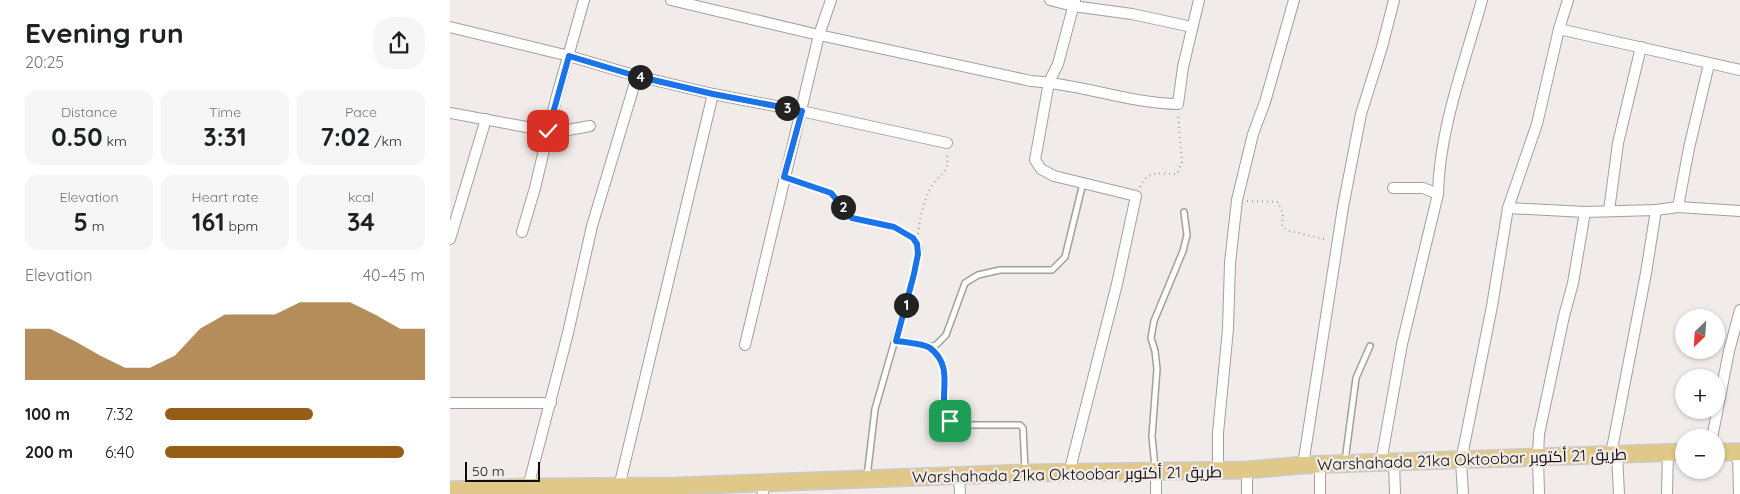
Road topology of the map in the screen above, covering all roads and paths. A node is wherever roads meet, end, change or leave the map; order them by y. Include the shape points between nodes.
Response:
1 (584, 0) edge
2 (671, 0) edge
3 (831, 0) edge
4 (1050, 0) edge
5 (1199, 0) edge
6 (1294, 0) edge
7 (1394, 0) edge
8 (1482, 0) edge
9 (1568, 0) edge
10 (1074, 3) edge
11 (450, 27) edge
12 (1192, 27) junction
13 (1559, 28) junction
14 (820, 35) junction
15 (1641, 47) junction
16 (569, 56) junction
17 (1709, 64) junction
18 (1740, 70) edge
19 (636, 76) junction
20 (1049, 82) junction
21 (713, 94) junction
22 (1178, 104) junction
23 (802, 111) junction
24 (450, 113) edge
25 (486, 119) junction
26 (590, 126) dead end
27 (548, 131) junction
28 (946, 143) joint
29 (784, 177) junction
30 (1083, 183) junction
31 (1393, 188) dead end
32 (1438, 194) junction
33 (1136, 196) junction
34 (1237, 200) junction
35 (1678, 207) junction
36 (1508, 208) junction
37 (1656, 210) junction
38 (1609, 211) junction
39 (1740, 211) edge
40 (1184, 212) dead end
41 (1585, 212) junction
42 (522, 232) dead end
43 (450, 238) edge
44 (1337, 242) junction
45 (917, 244) junction
46 (1740, 310) edge
47 (896, 341) junction
48 (745, 345) dead end
49 (1370, 346) dead end
50 (929, 348) junction
51 (450, 403) edge
52 (551, 403) junction
53 (1714, 429) edge
54 (1675, 452) edge
55 (1725, 452) edge
56 (1739, 452) edge
57 (1614, 454) junction
58 (1538, 456) junction
59 (1675, 457) edge
60 (1461, 461) junction
61 (1387, 462) junction
62 (1344, 464) junction
63 (1303, 465) junction
64 (1320, 465) junction
65 (1218, 469) junction
66 (1247, 470) junction
67 (1156, 471) junction
68 (1025, 473) junction
69 (1069, 473) junction
70 (959, 476) junction
71 (867, 479) junction
72 (619, 487) junction
73 (450, 490) edge
74 (527, 491) edge
75 (599, 491) edge
76 (762, 491) edge
77 (960, 494) edge
78 (1156, 494) edge
79 (1247, 494) edge
80 (1320, 494) edge
81 (1395, 494) edge
82 (1463, 494) edge
83 (1539, 494) edge
84 (1619, 494) edge
85 (1667, 494) edge
86 (1739, 494) edge

1 - 16 street
2 - 14 street
3 - 14 street
4 - 10 street
5 - 12 street
6 - 34 street via 1253,134
7 - 44 street via 1361,114
8 - 32 street via 1443,140
9 - 13 street
10 - 12 street
10 - 20 street via 1058,64
11 - 16 street
12 - 22 street
13 - 15 street
13 - 36 street via 1537,124
14 - 20 street via 1031,82
14 - 23 street
15 - 17 street
15 - 38 street via 1618,143
16 - 19 street
16 - 27 street
17 - 18 street
17 - 35 street
19 - 21 street
19 - 52 street via 592,226
20 - 22 street
20 - 30 street via 1035,160 1038,166 1054,176
21 - 23 street
21 - 72 street
22 - 33 path via 1182,162 1177,174 1149,175
23 - 28 street
23 - 29 street
24 - 25 street
25 - 27 street
25 - 43 street
26 - 27 street
27 - 42 street
28 - 45 path via 948,162 945,172 931,187 921,213
29 - 45 lane via 831,193 852,218 894,227
29 - 48 street
30 - 33 street
30 - 50 lane via 1065,257 1052,270 1000,270 978,275 965,283 946,335
31 - 32 street via 1423,188
32 - 61 street via 1402,344
33 - 69 street
34 - 44 path via 1278,202 1282,227 1286,230
34 - 65 street via 1230,262
35 - 37 street
35 - 39 street
36 - 41 street
36 - 60 street
37 - 38 street
37 - 57 street
38 - 41 street
40 - 67 lane via 1187,235 1183,251 1154,321 1151,338 1157,369 1152,436
41 - 58 street via 1573,283 1539,434
44 - 63 street
45 - 47 lane via 914,274
46 - 53 street
47 - 50 lane
47 - 71 lane via 875,409
49 - 62 lane via 1356,378
50 - 68 lane via 942,361 946,380 946,416 960,426 1020,424 1023,428
51 - 52 street
52 - 74 street
54 - 57 main road, Warshahada 21ka Oktoobar طريق 21 أكتوبر
55 - 56 main road
56 - 86 street
57 - 58 main road, Warshahada 21ka Oktoobar طريق 21 أكتوبر
57 - 84 street
58 - 60 main road, Warshahada 21ka Oktoobar طريق 21 أكتوبر
58 - 83 street
59 - 85 street
60 - 61 main road, Warshahada 21ka Oktoobar طريق 21 أكتوبر
60 - 82 street
61 - 62 main road, Warshahada 21ka Oktoobar طريق 21 أكتوبر
61 - 81 street
62 - 64 main road, Warshahada 21ka Oktoobar طريق 21 أكتوبر
63 - 64 main road, Warshahada 21ka Oktoobar طريق 21 أكتوبر
63 - 66 main road, Warshahada 21ka Oktoobar طريق 21 أكتوبر
64 - 80 street
65 - 66 main road, Warshahada 21ka Oktoobar طريق 21 أكتوبر
65 - 67 main road, Warshahada 21ka Oktoobar طريق 21 أكتوبر
66 - 79 street
67 - 69 main road, Warshahada 21ka Oktoobar طريق 21 أكتوبر
67 - 78 street
68 - 69 main road, Warshahada 21ka Oktoobar طريق 21 أكتوبر
68 - 70 main road, Warshahada 21ka Oktoobar طريق 21 أكتوبر
70 - 71 main road, Warshahada 21ka Oktoobar طريق 21 أكتوبر
70 - 77 street
71 - 76 main road, Warshahada 21ka Oktoobar طريق 21 أكتوبر
72 - 75 main road, Warshahada 21ka Oktoobar طريق 21 أكتوبر
72 - 76 main road, Warshahada 21ka Oktoobar طريق 21 أكتوبر
73 - 74 main road, Warshahada 21ka Oktoobar طريق 21 أكتوبر
74 - 75 main road, Warshahada 21ka Oktoobar طريق 21 أكتوبر

